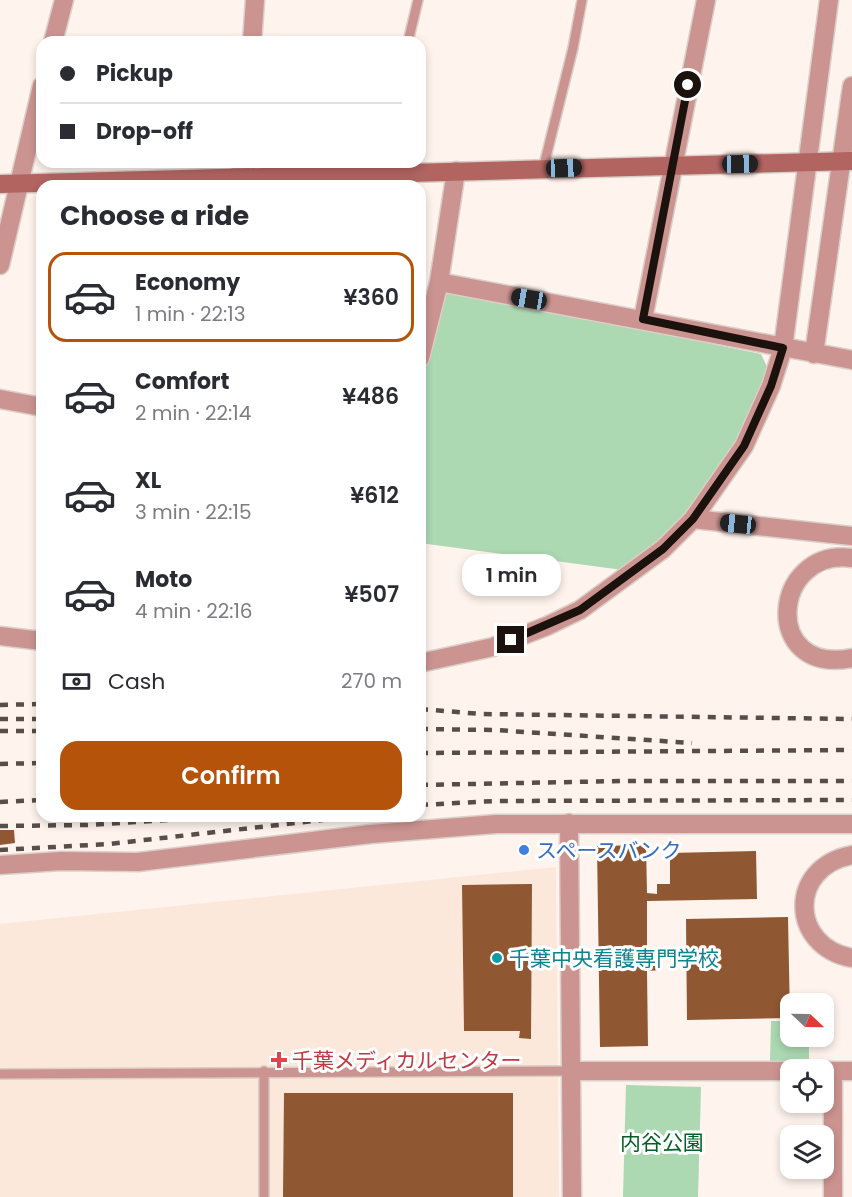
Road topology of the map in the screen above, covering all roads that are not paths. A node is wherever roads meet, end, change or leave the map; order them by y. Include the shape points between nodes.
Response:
1 (64, 0) edge
2 (255, 0) edge
3 (418, 0) edge
4 (582, 0) edge
5 (706, 0) edge
6 (829, 0) edge
7 (55, 36) edge
8 (252, 36) edge
9 (409, 36) edge
10 (852, 86) edge
11 (36, 104) edge
12 (848, 161) edge
13 (809, 163) junction
14 (671, 165) junction
15 (333, 168) edge
16 (398, 168) edge
17 (543, 169) junction
18 (241, 170) edge
19 (456, 171) junction
20 (75, 180) edge
21 (36, 182) edge
22 (9, 184) edge
23 (0, 265) edge
24 (439, 282) junction
25 (643, 319) junction
26 (426, 334) edge
27 (783, 348) junction
28 (814, 354) junction
29 (852, 360) edge
30 (0, 399) edge
31 (36, 406) edge
32 (693, 519) junction
33 (852, 536) edge
34 (852, 558) edge
35 (0, 636) edge
36 (36, 640) edge
37 (852, 658) edge
38 (426, 662) edge
39 (569, 824) junction
40 (852, 824) edge
41 (852, 855) edge
42 (0, 865) edge
43 (852, 958) edge
44 (264, 1071) junction
45 (573, 1071) junction
46 (780, 1071) edge
47 (834, 1071) edge
48 (852, 1071) edge
49 (0, 1074) edge
50 (830, 1113) edge
51 (264, 1197) edge
52 (572, 1197) edge
53 (833, 1197) edge

1 - 7 street
2 - 8 street
3 - 9 lane
4 - 17 lane
5 - 14 street
6 - 13 street
10 - 12 street
11 - 22 street
12 - 13 street
12 - 28 street
13 - 14 street
13 - 27 street
14 - 17 street
14 - 25 street
15 - 18 street
16 - 19 street
17 - 19 street
18 - 20 street
19 - 24 street
21 - 22 street
22 - 23 street
24 - 25 street
24 - 26 street
25 - 27 street
27 - 28 street
27 - 32 street via 744,446
28 - 29 street
30 - 31 street
32 - 33 street
32 - 38 street via 663,549 580,610 493,647
34 - 37 street via 826,560 800,576 789,597 786,621 794,640 810,655 829,661
35 - 36 street
39 - 40 street
39 - 42 street via 496,824 371,834 138,862
39 - 45 street
41 - 43 street via 833,860 816,872 806,892 804,909 819,941
44 - 45 lane
44 - 49 lane
44 - 51 lane
45 - 46 street
45 - 52 street
47 - 48 street
50 - 53 street

